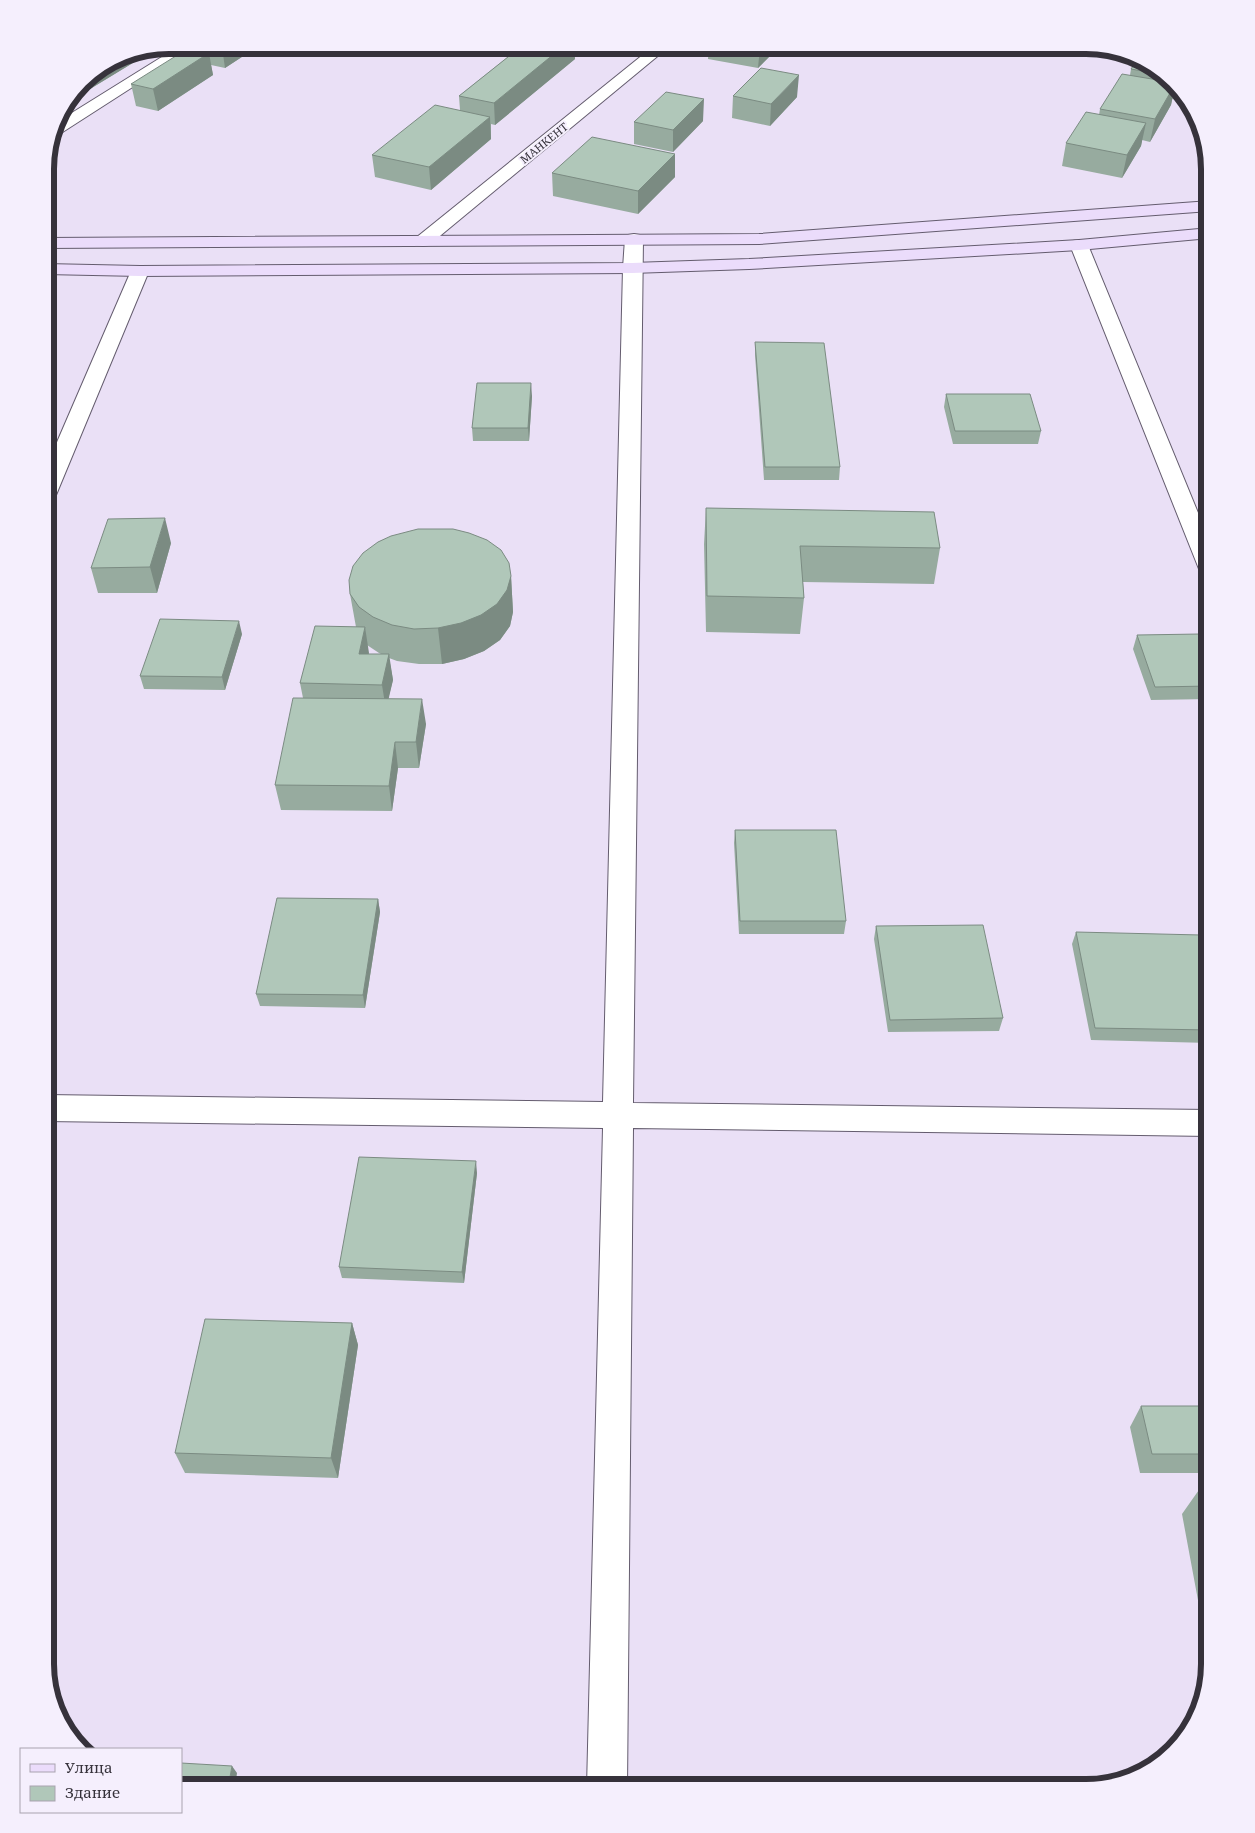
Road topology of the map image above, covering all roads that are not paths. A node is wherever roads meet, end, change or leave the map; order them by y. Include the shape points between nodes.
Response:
1 (177, 54) edge
2 (653, 54) edge
3 (62, 126) edge
4 (1201, 206) edge
5 (1201, 234) edge
6 (634, 239) junction
7 (423, 241) junction
8 (54, 243) edge
9 (1079, 244) junction
10 (632, 268) junction
11 (54, 269) edge
12 (140, 271) junction
13 (54, 474) edge
14 (1201, 547) edge
15 (54, 1108) edge
16 (618, 1117) junction
17 (1201, 1123) edge
18 (607, 1779) edge

1 - 3 street
2 - 7 street, МАНКЕНТ
4 - 6 main road via 759,239
5 - 9 main road
6 - 7 main road
6 - 10 street
7 - 8 main road
9 - 10 main road
9 - 14 street
10 - 12 main road
10 - 16 street
11 - 12 main road
12 - 13 street
15 - 16 street
16 - 17 street
16 - 18 street

